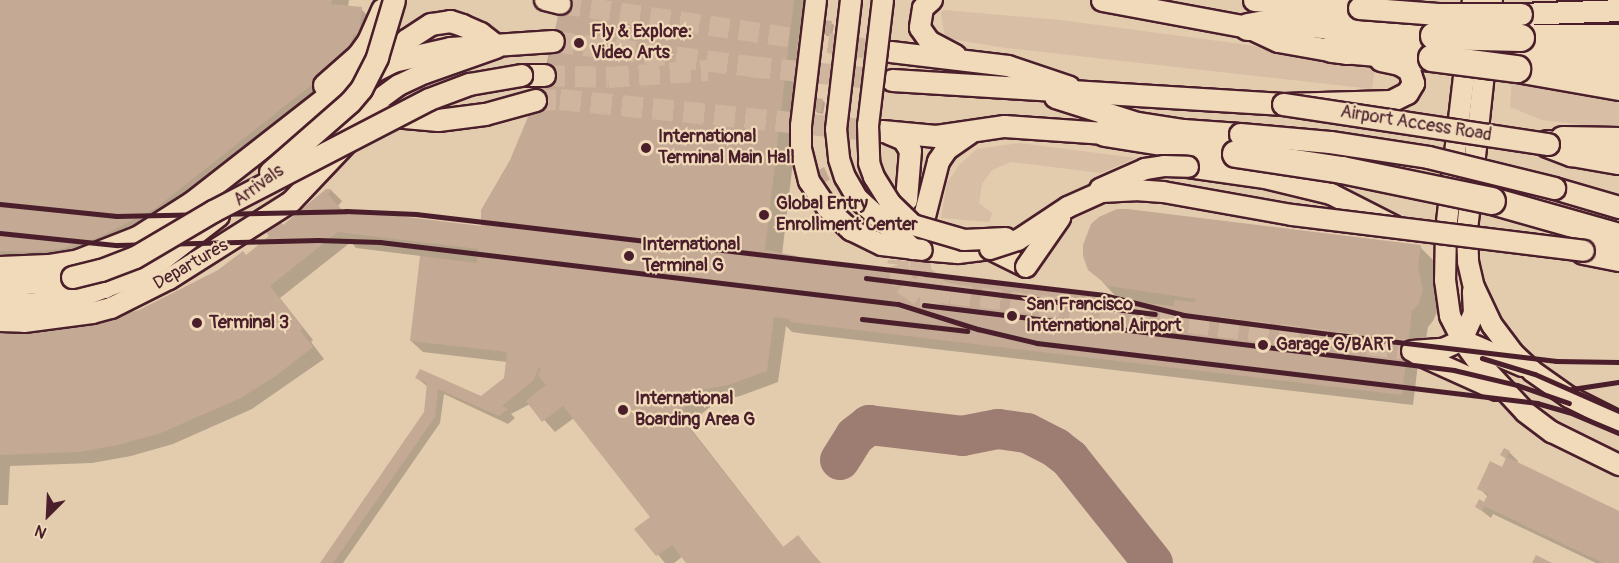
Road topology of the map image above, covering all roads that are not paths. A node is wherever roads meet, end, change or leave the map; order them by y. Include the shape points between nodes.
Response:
1 (816, 0) edge
2 (851, 0) edge
3 (883, 0) edge
4 (932, 0) edge
5 (1102, 0) edge
6 (1254, 0) edge
7 (1323, 0) edge
8 (1473, 0) edge
9 (1492, 0) edge
10 (388, 4) edge
11 (1359, 8) junction
12 (1619, 10) edge
13 (1248, 27) junction
14 (1619, 38) edge
15 (553, 41) tunnel mouth
16 (502, 43) junction
17 (1433, 47) junction
18 (1332, 50) junction
19 (891, 52) tunnel mouth
20 (1519, 54) junction
21 (1619, 61) edge
22 (977, 62) junction
23 (544, 75) tunnel mouth
24 (892, 80) tunnel mouth
25 (1022, 87) junction
26 (1619, 87) edge
27 (1079, 90) junction
28 (535, 100) tunnel mouth
29 (1284, 104) junction
30 (360, 113) junction
31 (983, 129) junction
32 (1183, 130) junction
33 (1105, 133) junction
34 (350, 140) junction
35 (1619, 141) edge
36 (1238, 144) junction
37 (1548, 144) junction
38 (251, 155) junction
39 (1619, 161) edge
40 (906, 200) tunnel mouth
41 (1492, 201) junction
42 (1068, 207) junction
43 (1619, 207) edge
44 (213, 211) junction
45 (924, 216) tunnel mouth
46 (1619, 223) edge
47 (1396, 227) junction
48 (1619, 237) edge
49 (128, 241) junction
50 (913, 249) junction
51 (990, 249) junction
52 (1619, 250) edge
53 (1584, 251) junction
54 (1619, 258) edge
55 (0, 267) edge
56 (1471, 274) junction
57 (0, 285) edge
58 (105, 287) junction
59 (0, 302) edge
60 (0, 321) edge
61 (1462, 340) junction
62 (1532, 371) junction
63 (1516, 404) junction
64 (1619, 422) edge
65 (1619, 465) edge

1 - 50 main road, bridge via 801,125 801,149 809,181 827,208 851,230 882,245
2 - 50 main road, bridge via 837,117 839,159 857,198
3 - 47 main road, bridge via 868,125 869,163 890,203 913,225 964,240 1015,237 1040,227 1122,177 1164,166 1291,183 1331,194
4 - 22 main road via 920,17 924,35 943,50
5 - 13 main road
6 - 11 main road
7 - 11 main road
8 - 61 main road via 1444,258 1448,306
9 - 56 main road via 1468,210
10 - 38 main road via 358,55 265,133
10 - 44 main road, bridge via 374,65 350,102 254,185
11 - 12 main road, bridge via 1481,15
13 - 17 highway
13 - 18 main road via 1278,41
14 - 20 highway
15 - 16 main road, Arrivals
16 - 30 main road, Arrivals via 425,73 381,96
16 - 38 main road, Arrivals via 450,21 431,24 405,40 393,61 333,92
17 - 18 highway
17 - 20 highway, bridge
18 - 29 main road via 1400,64 1412,76 1411,88 1390,101
19 - 22 main road
20 - 21 highway
20 - 26 highway
22 - 27 main road via 1008,66
23 - 34 main road, Departures, bridge via 489,79 449,91
24 - 25 main road
25 - 27 main road
25 - 32 main road via 1137,123
27 - 29 main road
28 - 30 main road via 485,114 438,120
29 - 37 main road, Airport Access Road, bridge
30 - 58 main road, Arrivals via 162,260
31 - 33 main road via 1004,126
31 - 40 main road via 936,136 882,132 903,139 910,150
31 - 45 main road via 967,134 946,149 932,177
32 - 33 main road
32 - 36 main road
33 - 36 highway
34 - 44 main road, Departures, bridge
34 - 60 main road, Departures via 291,202 169,279 111,308 92,313 24,322
35 - 37 highway via 1568,139
36 - 41 highway, bridge
36 - 43 main road, bridge via 1330,142 1428,157
37 - 39 highway via 1572,153
38 - 49 main road, Arrivals via 192,202
41 - 46 highway
41 - 48 highway
42 - 47 main road, bridge via 1102,192 1135,190
42 - 51 main road, bridge via 1018,240
42 - 51 main road, bridge via 1026,267
44 - 57 main road, Departures, bridge via 135,257 101,270 50,282
47 - 53 main road, bridge
49 - 55 main road, Arrivals via 78,260
49 - 58 main road
50 - 51 main road, bridge via 958,253
52 - 53 main road
53 - 54 highway
56 - 61 main road via 1474,313
56 - 62 main road via 1492,325
58 - 59 main road, Arrivals via 88,294 31,304
61 - 62 main road
61 - 63 main road
61 - 63 main road via 1443,349 1412,351 1487,385
62 - 64 main road via 1569,397
63 - 65 main road via 1552,432

